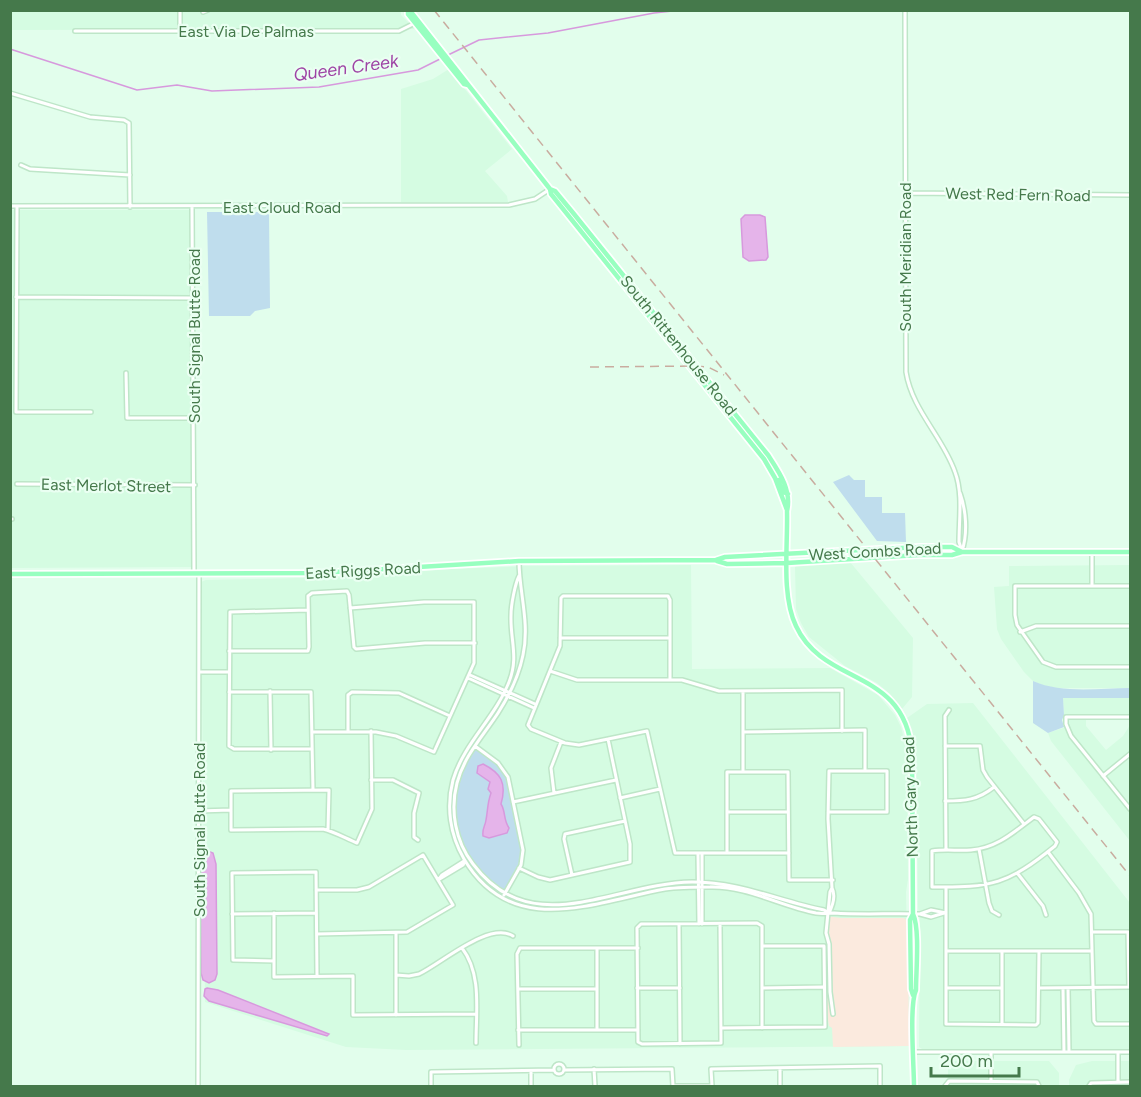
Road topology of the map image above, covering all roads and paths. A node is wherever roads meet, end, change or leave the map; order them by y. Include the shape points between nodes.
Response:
1 (180, 10) edge
2 (905, 10) edge
3 (408, 11) edge
4 (415, 23) junction
5 (75, 31) dead end
6 (180, 31) junction
7 (433, 42) junction
8 (10, 93) edge
9 (21, 165) dead end
10 (130, 175) junction
11 (550, 189) junction
12 (905, 193) junction
13 (1131, 195) edge
14 (10, 206) edge
15 (17, 206) junction
16 (130, 207) junction
17 (192, 207) junction
18 (16, 297) junction
19 (194, 297) junction
20 (126, 373) dead end
21 (91, 412) dead end
22 (194, 418) junction
23 (761, 456) junction
24 (780, 473) junction
25 (775, 478) junction
26 (17, 484) dead end
27 (195, 485) junction
28 (788, 494) junction
29 (788, 511) junction
30 (962, 552) junction
31 (1092, 552) junction
32 (1131, 552) edge
33 (788, 555) junction
34 (716, 560) junction
35 (519, 561) junction
36 (787, 563) junction
37 (196, 573) junction
38 (10, 574) edge
39 (519, 576) junction
40 (1092, 586) junction
41 (1131, 586) edge
42 (350, 608) junction
43 (308, 610) junction
44 (1131, 626) edge
45 (1020, 632) junction
46 (560, 638) junction
47 (670, 638) junction
48 (476, 642) junction
49 (229, 651) junction
50 (1131, 667) edge
51 (550, 671) junction
52 (199, 672) junction
53 (229, 672) junction
54 (469, 677) junction
55 (670, 680) junction
56 (743, 691) junction
57 (229, 692) junction
58 (270, 692) junction
59 (506, 693) junction
60 (534, 706) junction
61 (949, 710) dead end
62 (450, 717) junction
63 (1131, 717) edge
64 (371, 731) junction
65 (842, 731) junction
66 (312, 732) junction
67 (348, 732) junction
68 (743, 732) junction
69 (608, 739) junction
70 (561, 742) junction
71 (473, 745) junction
72 (945, 746) junction
73 (312, 749) junction
74 (271, 750) junction
75 (1131, 754) edge
76 (865, 771) junction
77 (743, 772) junction
78 (1103, 776) junction
79 (371, 780) junction
80 (616, 780) junction
81 (994, 787) junction
82 (660, 789) junction
83 (313, 790) junction
84 (554, 793) junction
85 (620, 798) junction
86 (945, 801) junction
87 (513, 802) junction
88 (1129, 804) edge
89 (1131, 809) edge
90 (231, 810) junction
91 (199, 811) junction
92 (727, 812) junction
93 (788, 812) junction
94 (828, 812) junction
95 (625, 822) junction
96 (1024, 824) junction
97 (328, 830) junction
98 (418, 840) dead end
99 (980, 849) junction
100 (946, 850) junction
101 (1048, 852) junction
102 (700, 853) junction
103 (727, 853) junction
104 (789, 853) junction
105 (467, 860) junction
106 (519, 868) junction
107 (1018, 874) junction
108 (572, 875) junction
109 (438, 880) junction
110 (833, 880) junction
111 (700, 885) junction
112 (985, 886) junction
113 (946, 887) junction
114 (316, 890) junction
115 (504, 895) junction
116 (934, 911) junction
117 (316, 913) junction
118 (829, 913) junction
119 (945, 913) junction
120 (232, 914) junction
121 (274, 914) junction
122 (913, 914) junction
123 (920, 914) junction
124 (999, 915) dead end
125 (1046, 915) dead end
126 (933, 916) junction
127 (679, 924) junction
128 (700, 924) junction
129 (720, 924) junction
130 (1092, 932) junction
131 (396, 933) junction
132 (316, 934) junction
133 (513, 936) dead end
134 (762, 946) junction
135 (462, 948) junction
136 (597, 948) junction
137 (638, 948) junction
138 (946, 951) junction
139 (1002, 951) junction
140 (1039, 951) junction
141 (1092, 951) junction
142 (274, 960) junction
143 (396, 975) junction
144 (317, 976) junction
145 (824, 987) junction
146 (1130, 987) edge
147 (638, 988) junction
148 (680, 988) junction
149 (762, 988) junction
150 (946, 988) junction
151 (1002, 988) junction
152 (1039, 988) junction
153 (1063, 988) junction
154 (1068, 988) junction
155 (1093, 988) junction
156 (518, 989) junction
157 (597, 989) junction
158 (476, 1014) junction
159 (833, 1014) dead end
160 (396, 1015) junction
161 (1069, 1022) junction
162 (1063, 1023) junction
163 (1131, 1024) edge
164 (1002, 1025) junction
165 (722, 1028) junction
166 (762, 1028) junction
167 (518, 1030) junction
168 (597, 1030) junction
169 (638, 1030) junction
170 (476, 1043) dead end
171 (680, 1044) junction
172 (519, 1045) dead end
173 (914, 1052) junction
174 (991, 1052) junction
175 (1066, 1052) junction
176 (1118, 1052) junction
177 (1131, 1052) edge
178 (780, 1068) junction
179 (594, 1069) junction
180 (554, 1070) junction
181 (564, 1070) junction
182 (531, 1071) junction
183 (991, 1082) junction
184 (1118, 1082) junction
185 (1131, 1082) edge
186 (946, 1084) edge
187 (1039, 1084) edge
188 (1090, 1084) edge
189 (198, 1086) edge
190 (431, 1086) edge
191 (531, 1086) edge
192 (595, 1086) edge
193 (672, 1086) edge
194 (712, 1086) edge
195 (780, 1086) edge
196 (880, 1086) edge
197 (914, 1086) edge

1 - 6 street
2 - 12 street, South Meridian Road
3 - 4 main road, South Rittenhouse Road
3 - 7 main road, South Rittenhouse Road
4 - 6 street, East Via De Palmas via 399,31
4 - 7 main road, South Rittenhouse Road
5 - 6 street, East Via De Palmas
7 - 11 main road, South Rittenhouse Road
8 - 10 street via 90,117 126,120 130,126
9 - 10 street via 30,169
10 - 16 street
11 - 17 street, East Cloud Road via 535,199 509,205
11 - 23 main road, South Rittenhouse Road
11 - 24 main road, South Rittenhouse Road
12 - 13 street, West Red Fern Road
12 - 30 street, South Meridian Road via 907,378 916,403 953,467 964,504
14 - 15 street, East Cloud Road
15 - 16 street, East Cloud Road
15 - 18 street
16 - 17 street, East Cloud Road
17 - 19 street, South Signal Butte Road
18 - 19 street
18 - 21 street via 16,412
19 - 22 street, South Signal Butte Road
20 - 22 street via 127,418
22 - 27 street, South Signal Butte Road
23 - 24 main road
23 - 25 main road, South Rittenhouse Road
24 - 28 main road, South Rittenhouse Road
25 - 28 main road
25 - 29 main road, South Rittenhouse Road
26 - 27 street, East Merlot Street
27 - 37 street, South Signal Butte Road
28 - 29 main road, South Rittenhouse Road
29 - 33 main road, South Rittenhouse Road
30 - 31 main road, West Combs Road
30 - 33 main road, West Combs Road via 952,547 921,547
30 - 36 main road, West Combs Road
31 - 32 main road, West Combs Road
31 - 40 street
33 - 34 main road, East Riggs Road
33 - 36 main road, North Gary Road
34 - 35 main road, East Riggs Road
34 - 36 main road, East Riggs Road via 727,564
35 - 37 main road, East Riggs Road via 322,573
35 - 39 street
36 - 122 main road, North Gary Road via 789,604 802,637 826,660 884,693 900,711 908,731 912,753
37 - 38 main road, East Riggs Road
37 - 52 street, South Signal Butte Road
39 - 59 street via 511,615 515,659
39 - 59 street via 526,637 521,663
40 - 41 street
40 - 45 street via 1015,586
42 - 43 street via 349,593 309,594
42 - 48 street via 356,649
42 - 48 street via 474,602
43 - 49 street via 230,612
43 - 49 street via 308,651
44 - 45 street via 1036,626
45 - 50 street via 1046,664
46 - 47 street
46 - 47 street via 562,597 668,596
46 - 51 street
47 - 55 street
48 - 54 street
49 - 53 street
51 - 55 street via 574,680
51 - 60 street
52 - 53 street
52 - 91 street, South Signal Butte Road
53 - 57 street
54 - 59 street
54 - 62 street
55 - 56 street via 719,691
56 - 65 street via 842,690
56 - 68 street
57 - 58 street
57 - 74 street via 231,748
58 - 66 street via 310,692
58 - 74 street
59 - 60 street
59 - 71 street via 499,711
60 - 70 street via 528,725
61 - 72 street via 945,716
62 - 64 street via 434,752 396,736
62 - 67 street via 399,693 350,693
63 - 78 street via 1066,717 1071,736
64 - 67 street
64 - 79 street
65 - 68 street
65 - 76 street via 865,730
66 - 67 street
66 - 73 street
68 - 77 street
69 - 70 street via 579,746
69 - 80 street
69 - 82 street via 649,733
70 - 84 street via 551,768
71 - 87 street via 506,773
71 - 105 street via 460,772 454,801 458,835
72 - 81 street via 981,748 983,770
72 - 86 street
73 - 74 street
73 - 83 street
75 - 78 street
76 - 94 street via 828,771
76 - 94 street via 887,771 887,812
77 - 92 street via 727,772
77 - 93 street via 788,772
78 - 88 street
79 - 97 street via 372,809 357,843
79 - 98 street via 393,780 419,793 414,813 414,837
80 - 84 street
80 - 85 street
81 - 86 street via 969,800
81 - 96 street
82 - 85 street
82 - 102 street via 675,853
83 - 90 street via 231,791
83 - 97 street via 329,790
84 - 87 street
85 - 95 street
86 - 100 street
87 - 106 street via 523,850
88 - 89 street
90 - 91 street
90 - 97 street via 231,830
91 - 189 street, South Signal Butte Road
92 - 93 street
92 - 103 street
93 - 104 street
94 - 110 street
95 - 108 street via 630,862
95 - 108 street via 565,834
96 - 99 street via 1004,840
96 - 101 street via 1034,817 1039,819 1057,842
99 - 100 street
99 - 112 street
100 - 113 street via 932,851 932,887
101 - 107 street
101 - 130 street via 1083,899
102 - 103 street
102 - 111 street
103 - 104 street
104 - 110 street via 789,880
105 - 109 street
105 - 115 street
106 - 108 street via 544,879
106 - 115 street
107 - 112 street
107 - 125 street
109 - 114 street via 423,855 369,887
109 - 131 street via 453,905 416,928
110 - 118 street
111 - 115 street via 668,884 561,906 532,904
111 - 118 street via 750,889
111 - 128 street
112 - 113 street
112 - 124 street via 992,911
113 - 119 street
114 - 117 street
114 - 120 street via 316,872 232,873
116 - 119 street
116 - 123 street
116 - 126 street
117 - 121 street
117 - 132 street
118 - 122 street
118 - 159 street via 826,933
119 - 126 street
119 - 138 street
120 - 121 street
120 - 142 street via 233,960
121 - 142 street
122 - 123 street
122 - 173 main road, North Gary Road
123 - 126 street
127 - 128 street
127 - 137 street via 639,925
127 - 148 street
128 - 129 street
129 - 134 street via 760,924
129 - 165 street
130 - 141 street
130 - 146 street via 1128,932
131 - 132 street
131 - 143 street
132 - 144 street
133 - 135 street via 494,933
134 - 145 street via 824,946
134 - 149 street
135 - 143 street via 419,974
135 - 158 street via 475,974
136 - 137 street
136 - 156 street via 520,948
136 - 157 street
137 - 147 street
138 - 139 street
138 - 150 street
139 - 140 street
139 - 151 street
140 - 141 street
140 - 152 street
141 - 155 street
142 - 144 street via 274,977
143 - 160 street
144 - 160 street via 353,976 353,1015
145 - 149 street
145 - 166 street via 825,1027
146 - 155 street
147 - 148 street
147 - 169 street
148 - 171 street
149 - 166 street
150 - 151 street
150 - 164 street via 946,1024
151 - 164 street
152 - 153 street
152 - 164 street via 1038,1023
153 - 154 street
153 - 162 street
154 - 155 street
154 - 161 street
155 - 163 street via 1096,1024
156 - 157 street
156 - 167 street
157 - 168 street
158 - 160 street
158 - 170 street
161 - 162 street
161 - 175 street
162 - 175 street
165 - 166 street
165 - 171 street via 721,1043
167 - 168 street
167 - 172 street
168 - 169 street
169 - 171 street via 640,1044
173 - 174 street
173 - 197 main road, North Gary Road
174 - 175 street
174 - 183 street
175 - 176 street
176 - 177 street
176 - 184 street
178 - 194 street via 711,1069
178 - 195 street
178 - 196 street via 880,1066
179 - 181 street
179 - 192 street
179 - 193 street via 672,1069
180 - 181 street via 559,1074
180 - 181 street via 559,1064
180 - 182 street
182 - 190 street via 431,1072
182 - 191 street
183 - 186 street
183 - 187 street
184 - 185 street
184 - 188 street
193 - 194 street

